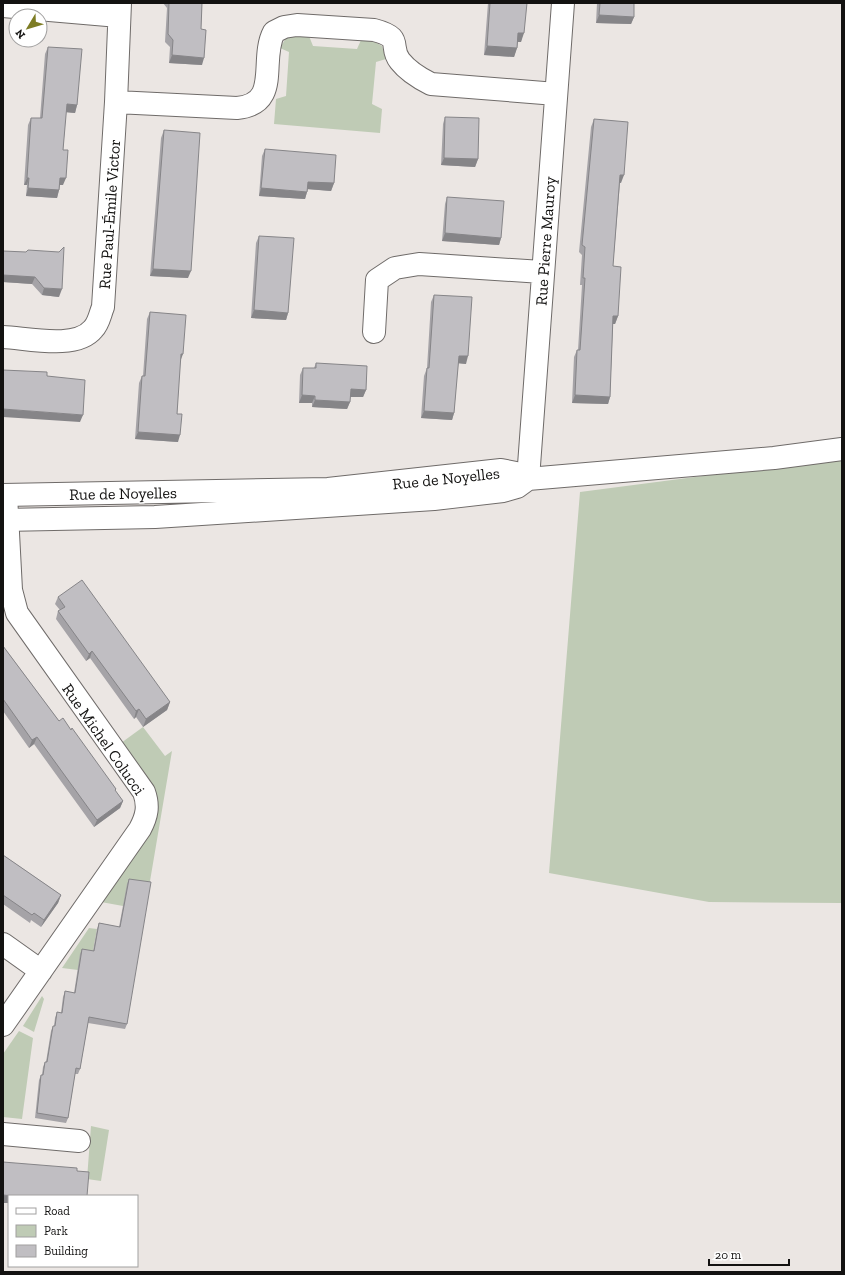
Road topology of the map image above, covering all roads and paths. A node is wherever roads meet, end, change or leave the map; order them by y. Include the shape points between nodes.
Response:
1 (563, 3) edge
2 (3, 6) edge
3 (120, 10) edge
4 (556, 94) junction
5 (116, 102) junction
6 (542, 272) junction
7 (374, 332) dead end
8 (3, 337) edge
9 (842, 449) edge
10 (528, 479) junction
11 (4, 494) edge
12 (5, 520) edge
13 (3, 944) edge
14 (40, 971) junction
15 (3, 1025) edge
16 (3, 1134) edge
17 (79, 1141) dead end

1 - 4 street, Rue Pierre Mauroy
2 - 3 street
3 - 5 street, Rue Paul-Émile Victor
4 - 5 street via 431,84 422,80 400,61 392,38 384,32 297,25 274,32 269,45 264,92 253,104 237,108
4 - 6 street, Rue Pierre Mauroy
5 - 8 street, Rue Paul-Émile Victor via 103,307 99,320 93,330 75,340
6 - 7 street via 425,264 395,268 376,280
6 - 10 street, Rue Pierre Mauroy
9 - 10 street via 774,458
10 - 11 street, Rue de Noyelles via 516,472 501,470 328,489
10 - 12 street, Rue de Noyelles via 517,487 503,491 419,500 155,517
11 - 12 street, Rue Michel Colucci
12 - 14 street, Rue Michel Colucci via 11,590 17,613 147,800 146,819 140,829
13 - 14 street
14 - 15 street, Rue Michel Colucci
16 - 17 street

